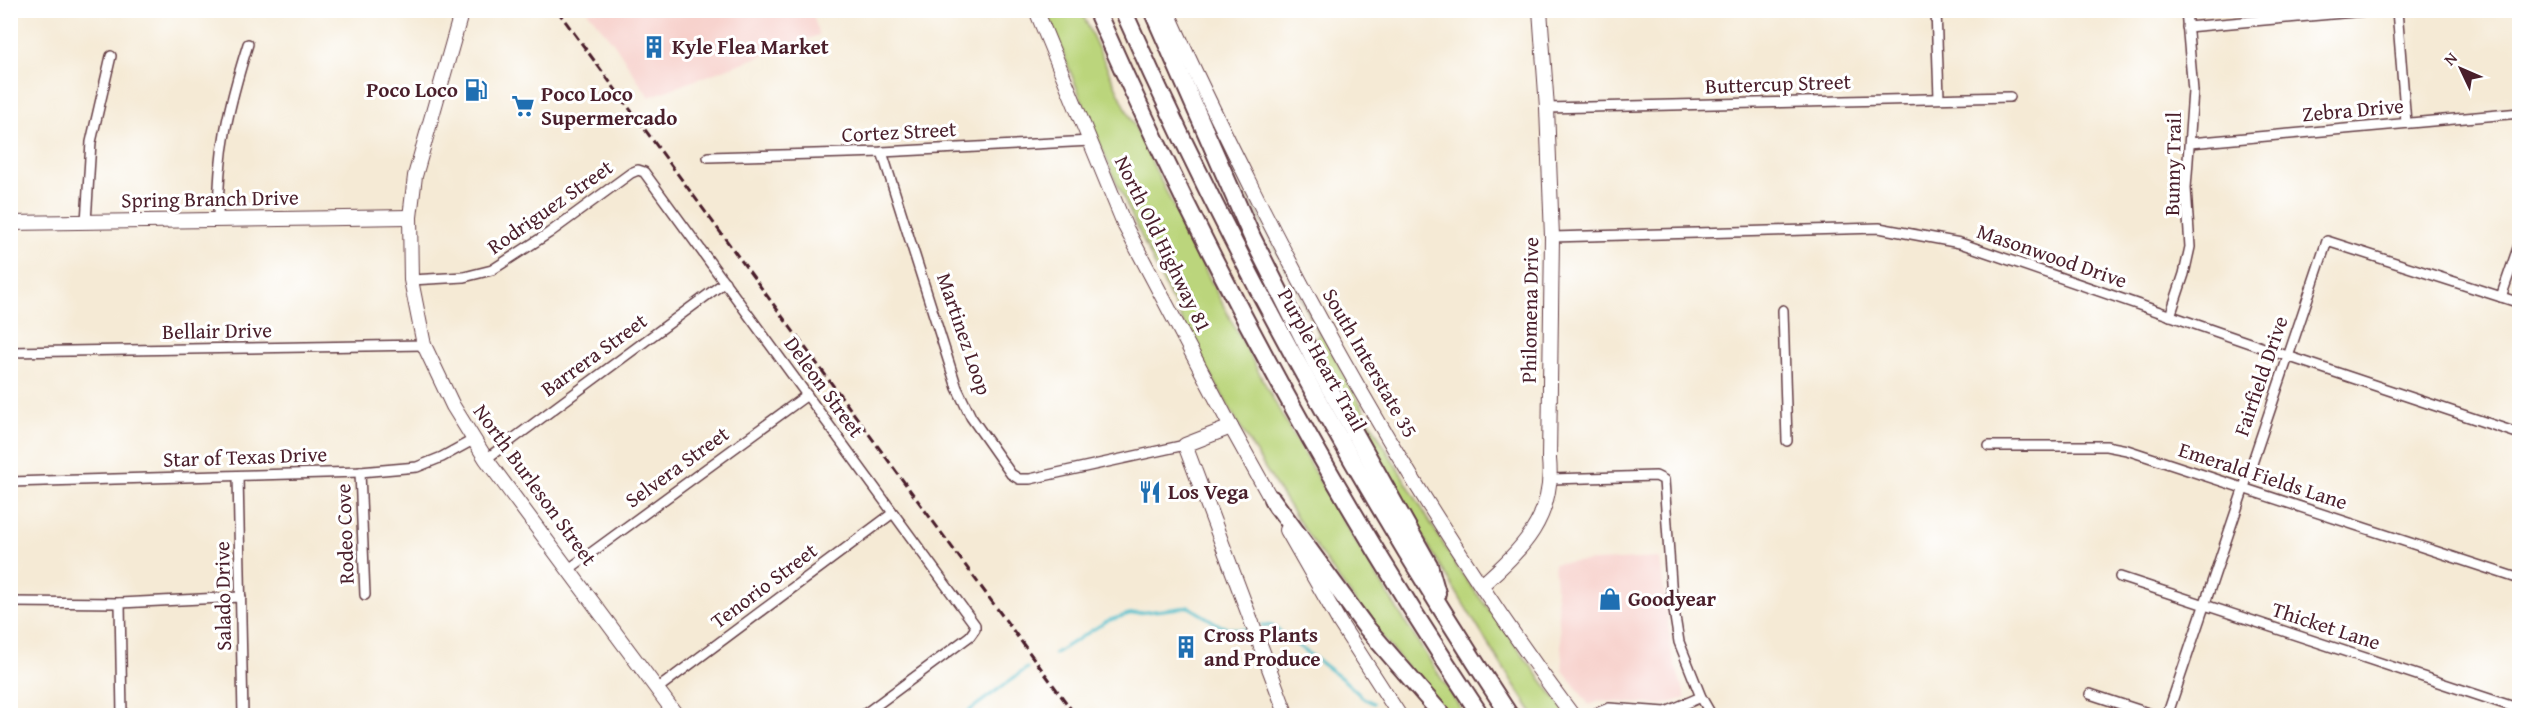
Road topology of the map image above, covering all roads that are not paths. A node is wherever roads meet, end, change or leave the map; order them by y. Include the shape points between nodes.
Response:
1 (462, 10) edge
2 (1036, 10) edge
3 (1096, 10) edge
4 (1122, 10) edge
5 (1152, 10) edge
6 (1167, 10) edge
7 (1540, 10) edge
8 (1935, 10) edge
9 (2186, 10) edge
10 (2376, 10) edge
11 (2397, 10) edge
12 (2187, 27) junction
13 (248, 44) dead end
14 (111, 56) dead end
15 (2010, 97) dead end
16 (1939, 98) junction
17 (1547, 108) junction
18 (2520, 113) edge
19 (2406, 123) junction
20 (1091, 141) junction
21 (2190, 143) junction
22 (882, 152) junction
23 (708, 157) dead end
24 (638, 170) joint
25 (410, 217) junction
26 (218, 219) junction
27 (86, 222) junction
28 (10, 223) edge
29 (1552, 237) junction
30 (2520, 242) edge
31 (411, 280) junction
32 (725, 282) junction
33 (2501, 297) junction
34 (2520, 303) edge
35 (1783, 310) dead end
36 (2170, 316) junction
37 (424, 345) junction
38 (10, 352) edge
39 (2287, 356) junction
40 (807, 395) junction
41 (1231, 427) junction
42 (2520, 434) edge
43 (473, 440) junction
44 (1787, 441) dead end
45 (1185, 445) junction
46 (1989, 446) dead end
47 (486, 459) junction
48 (360, 472) junction
49 (238, 476) junction
50 (1551, 479) junction
51 (10, 482) edge
52 (2242, 487) junction
53 (1272, 499) junction
54 (893, 513) junction
55 (569, 569) junction
56 (2120, 577) dead end
57 (2520, 579) edge
58 (1482, 585) junction
59 (365, 595) dead end
60 (241, 597) junction
61 (10, 602) edge
62 (120, 603) junction
63 (2205, 605) junction
64 (1444, 614) junction
65 (657, 689) junction
66 (2090, 694) dead end
67 (1701, 697) junction
68 (2520, 709) edge
69 (122, 716) edge
70 (243, 716) edge
71 (677, 716) edge
72 (862, 716) edge
73 (1287, 716) edge
74 (1400, 716) edge
75 (1443, 716) edge
76 (1481, 716) edge
77 (1510, 716) edge
78 (1573, 716) edge
79 (1589, 716) edge
80 (1712, 716) edge
81 (2157, 716) edge
82 (2167, 716) edge

1 - 25 street, North Burleson Street via 415,177
2 - 20 street, North Old Highway 81
3 - 76 highway via 1160,150 1266,358 1358,520
4 - 64 highway, Purple Heart Trail via 1201,179 1277,327 1349,457
5 - 64 highway via 1252,237 1316,364 1429,565
6 - 58 street, South Interstate 35 via 1229,142 1326,331 1378,423
7 - 17 street, Philomena Drive
8 - 16 street
9 - 12 street, Bunny Trail
10 - 12 street
11 - 19 street
12 - 21 street, Bunny Trail via 2193,91
13 - 26 street via 220,150
14 - 27 street via 91,142
15 - 16 street, Buttercup Street
16 - 17 street, Buttercup Street
17 - 29 street, Philomena Drive
18 - 19 street, Zebra Drive
19 - 21 street, Zebra Drive
20 - 22 street, Cortez Street
20 - 41 street, North Old Highway 81 via 1125,226
21 - 36 street, Bunny Trail via 2186,188 2190,247
22 - 23 street, Cortez Street
22 - 45 street, Martinez Loop via 957,388 971,417 1011,474 1030,479
24 - 31 street, Rodriguez Street via 492,270 464,278
24 - 32 street, Deleon Street via 644,172
25 - 26 street, Spring Branch Drive
25 - 31 street, North Burleson Street
26 - 27 street, Spring Branch Drive
27 - 28 street, Spring Branch Drive
29 - 36 street, Masonwood Drive via 1879,228 1960,243
29 - 50 street, Philomena Drive
30 - 33 street
31 - 37 street, North Burleson Street
32 - 40 street, Deleon Street
32 - 47 street, Barrera Street
33 - 34 street, Fairfield Drive
33 - 39 street, Fairfield Drive via 2327,241
35 - 44 street
36 - 39 street, Masonwood Drive
37 - 38 street, Bellair Drive
37 - 43 street, North Burleson Street
39 - 42 street, Masonwood Drive
39 - 52 street, Fairfield Drive
40 - 54 street, Deleon Street
40 - 55 street, Selvera Street
41 - 45 street, Martinez Loop
41 - 53 street
43 - 47 street, North Burleson Street
43 - 48 street, Star of Texas Drive via 417,467
45 - 73 street
46 - 52 street, Emerald Fields Lane via 2106,446
47 - 55 street, North Burleson Street
48 - 49 street, Star of Texas Drive
48 - 59 street, Rodeo Cove
49 - 51 street, Star of Texas Drive
49 - 60 street, Salado Drive
50 - 58 street, Philomena Drive via 1546,504 1527,542
50 - 67 street via 1656,476 1664,480 1679,642
52 - 57 street, Emerald Fields Lane
52 - 63 street, Fairfield Drive
53 - 74 street via 1340,623
53 - 75 highway via 1365,626
54 - 65 street, Tenorio Street
54 - 72 street, Deleon Street via 975,629
55 - 65 street, North Burleson Street
56 - 63 street, Thicket Lane
58 - 78 street, South Interstate 35
60 - 62 street
60 - 70 street, Salado Drive
61 - 62 street
62 - 69 street
63 - 68 street, Thicket Lane
63 - 82 street, Fairfield Drive
64 - 77 highway, Purple Heart Trail
65 - 71 street, North Burleson Street
66 - 81 street
67 - 79 street via 1666,712 1609,708
67 - 80 street

